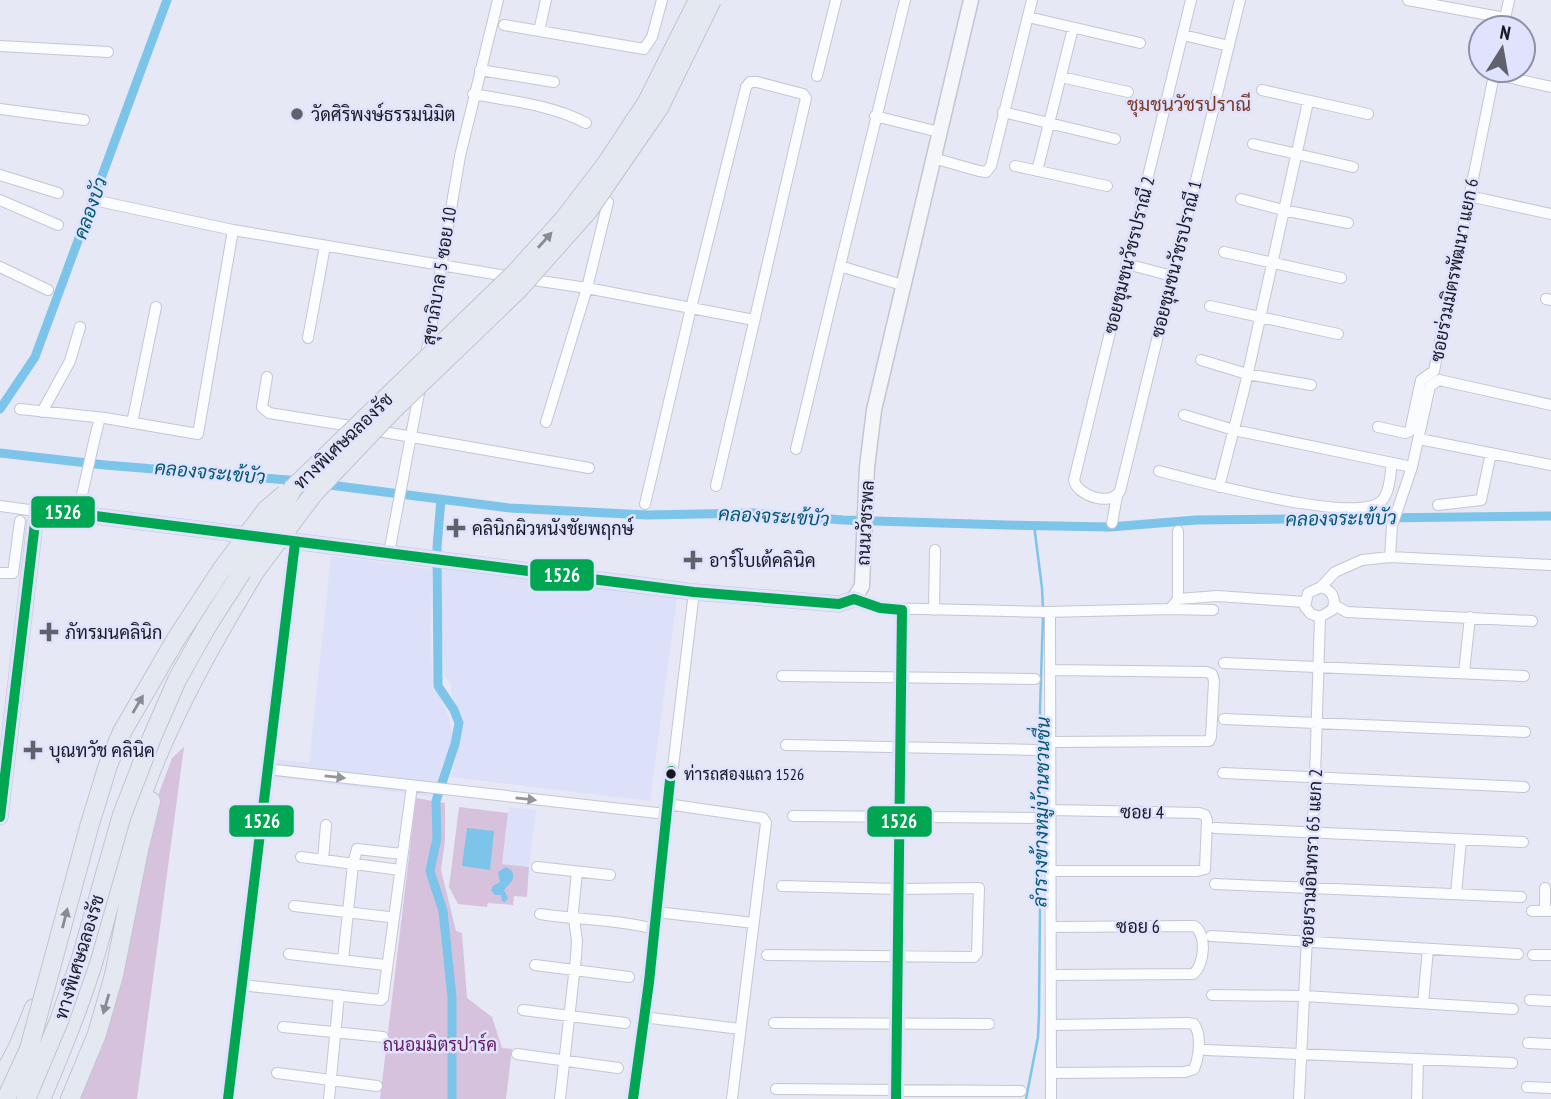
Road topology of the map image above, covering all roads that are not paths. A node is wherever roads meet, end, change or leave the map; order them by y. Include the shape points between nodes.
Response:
1 (498, 0) edge
2 (546, 0) edge
3 (662, 0) edge
4 (698, 0) edge
5 (712, 0) edge
6 (836, 0) edge
7 (905, 0) edge
8 (971, 0) edge
9 (1032, 0) edge
10 (1191, 0) edge
11 (1240, 0) edge
12 (1408, 0) edge
13 (1467, 14) edge
14 (1028, 17) junction
15 (504, 25) dead end
16 (1073, 28) junction
17 (539, 31) junction
18 (1183, 35) junction
19 (1140, 43) dead end
20 (0, 46) edge
21 (1228, 47) junction
22 (108, 52) dead end
23 (480, 70) junction
24 (817, 76) dead end
25 (1061, 77) junction
26 (554, 82) dead end
27 (1492, 84) edge
28 (1262, 90) dead end
29 (1128, 92) dead end
30 (473, 94) junction
31 (1308, 102) junction
32 (0, 109) edge
33 (1003, 112) junction
34 (1368, 114) dead end
35 (876, 116) junction
36 (84, 120) dead end
37 (586, 123) dead end
38 (1050, 124) junction
39 (939, 132) junction
40 (1115, 139) dead end
41 (1253, 144) dead end
42 (1297, 156) junction
43 (933, 158) junction
44 (1015, 166) dead end
45 (1353, 167) dead end
46 (1037, 171) junction
47 (0, 175) edge
48 (1107, 186) dead end
49 (58, 193) dead end
50 (1469, 196) junction
51 (1241, 199) dead end
52 (0, 200) edge
53 (103, 202) dead end
54 (608, 202) dead end
55 (1283, 211) junction
56 (1551, 214) edge
57 (1348, 223) dead end
58 (58, 225) dead end
59 (233, 230) junction
60 (325, 246) junction
61 (1224, 252) dead end
62 (1127, 264) junction
63 (1270, 264) junction
64 (440, 266) junction
65 (840, 266) junction
66 (0, 267) edge
67 (1172, 276) junction
68 (1341, 278) dead end
69 (902, 285) junction
70 (587, 288) junction
71 (48, 290) dead end
72 (1210, 306) dead end
73 (156, 307) dead end
74 (691, 308) junction
75 (1260, 318) junction
76 (754, 320) junction
77 (80, 327) dead end
78 (1339, 334) dead end
79 (308, 338) dead end
80 (1201, 360) dead end
81 (1247, 374) junction
82 (267, 377) dead end
83 (1311, 385) dead end
84 (1551, 405) edge
85 (20, 409) dead end
86 (42, 412) junction
87 (1184, 415) dead end
88 (100, 418) junction
89 (546, 422) dead end
90 (132, 423) junction
91 (1378, 427) dead end
92 (1234, 430) junction
93 (410, 436) junction
94 (1419, 439) junction
95 (796, 449) dead end
96 (1491, 453) junction
97 (1392, 463) junction
98 (1551, 465) edge
99 (1412, 467) junction
100 (589, 468) dead end
101 (1159, 471) dead end
102 (716, 486) dead end
103 (1219, 486) junction
104 (293, 488) junction
105 (1117, 496) junction
106 (645, 504) dead end
107 (1438, 505) dead end
108 (0, 506) edge
109 (43, 512) junction
110 (77, 514) junction
111 (20, 521) dead end
112 (1112, 523) dead end
113 (1178, 531) dead end
114 (295, 543) junction
115 (934, 550) dead end
116 (389, 553) junction
117 (1390, 557) junction
118 (1551, 565) edge
119 (0, 573) edge
120 (1321, 587) junction
121 (694, 592) junction
122 (1178, 598) junction
123 (854, 599) junction
124 (1305, 602) junction
125 (1334, 605) junction
126 (902, 610) junction
127 (934, 610) junction
128 (1170, 610) junction
129 (1213, 610) dead end
130 (1045, 612) junction
131 (1320, 617) junction
132 (1470, 617) junction
133 (1532, 621) dead end
134 (1224, 663) dead end
135 (1319, 666) junction
136 (1052, 670) junction
137 (1464, 672) junction
138 (782, 676) dead end
139 (1524, 676) dead end
140 (901, 678) junction
141 (1035, 679) dead end
142 (1224, 719) dead end
143 (1317, 722) junction
144 (1525, 732) dead end
145 (1052, 743) junction
146 (786, 745) dead end
147 (163, 746) junction
148 (901, 747) junction
149 (1037, 750) dead end
150 (267, 769) junction
151 (1223, 773) dead end
152 (1315, 777) junction
153 (412, 786) junction
154 (1524, 787) dead end
155 (667, 809) junction
156 (1052, 810) junction
157 (793, 816) dead end
158 (0, 817) edge
159 (900, 817) junction
160 (1037, 818) dead end
161 (327, 825) dead end
162 (1215, 828) dead end
163 (1312, 833) junction
164 (1461, 840) junction
165 (1523, 842) dead end
166 (402, 854) junction
167 (301, 857) dead end
168 (323, 860) junction
169 (353, 864) junction
170 (537, 867) dead end
171 (400, 870) junction
172 (1051, 871) junction
173 (577, 872) junction
174 (610, 875) dead end
175 (1215, 884) dead end
176 (782, 886) dead end
177 (1308, 887) junction
178 (1545, 888) dead end
179 (899, 889) junction
180 (1456, 894) junction
181 (1521, 897) dead end
182 (294, 906) dead end
183 (1532, 911) dead end
184 (1548, 911) edge
185 (348, 912) junction
186 (656, 912) junction
187 (540, 914) dead end
188 (389, 917) dead end
189 (574, 920) junction
190 (754, 923) junction
191 (1052, 927) junction
192 (654, 929) junction
193 (1211, 936) dead end
194 (1306, 942) junction
195 (1428, 949) junction
196 (289, 954) dead end
197 (1518, 954) dead end
198 (767, 955) dead end
199 (1533, 955) dead end
200 (1551, 955) edge
201 (898, 958) junction
202 (54, 959) junction
203 (344, 960) junction
204 (385, 965) dead end
205 (535, 965) dead end
206 (575, 970) junction
207 (1052, 975) junction
208 (629, 977) dead end
209 (241, 985) junction
210 (340, 995) junction
211 (1212, 995) dead end
212 (1305, 996) junction
213 (1530, 1000) dead end
214 (1551, 1001) edge
215 (1423, 1003) junction
216 (1513, 1009) dead end
217 (523, 1010) dead end
218 (570, 1016) junction
219 (643, 1017) junction
220 (625, 1023) dead end
221 (774, 1023) dead end
222 (898, 1023) junction
223 (989, 1024) dead end
224 (1051, 1025) junction
225 (283, 1027) dead end
226 (740, 1029) junction
227 (335, 1033) junction
228 (383, 1037) dead end
229 (1528, 1043) dead end
230 (1551, 1044) edge
231 (1202, 1049) junction
232 (517, 1054) dead end
233 (1303, 1055) junction
234 (1418, 1059) junction
235 (565, 1061) junction
236 (1512, 1063) dead end
237 (618, 1069) dead end
238 (277, 1073) dead end
239 (1051, 1073) junction
240 (331, 1080) junction
241 (0, 1081) edge
242 (377, 1086) dead end
243 (1527, 1087) dead end
244 (1551, 1088) edge
245 (776, 1089) dead end
246 (1021, 1091) dead end
247 (896, 1095) edge
248 (6, 1099) edge
249 (26, 1099) edge
250 (41, 1099) edge
251 (69, 1099) edge
252 (228, 1099) edge
253 (330, 1099) edge
254 (560, 1099) edge
255 (633, 1099) edge
256 (732, 1099) edge
257 (1051, 1099) edge
258 (1299, 1099) edge
259 (1417, 1099) edge

1 - 23 street, สุขาภิบาล 5 ซอย 10
2 - 17 street
3 - 17 street via 644,49
104 -> 4 highway, ทางพิเศษฉลองรัช, bridge via 514,274 563,220 647,102
5 - 147 highway, ทางพิเศษฉลองรัช, bridge via 659,108 588,211 518,290 315,492 256,570 218,632
6 - 24 street
7 - 35 street
8 - 39 main road, ถนนวัชรพล
9 - 14 street
10 - 18 street, ซอยชุมชนวัชรปราณี 2
11 - 21 street, ซอยชุมชนวัชรปราณี 1
12 - 13 street
14 - 16 street
14 - 33 street
15 - 17 street
16 - 19 street
16 - 25 street
18 - 21 street
18 - 62 street, ซอยชุมชนวัชรปราณี 2
20 - 22 street
21 - 67 street, ซอยชุมชนวัชรปราณี 1
23 - 26 street
23 - 30 street, สุขาภิบาล 5 ซอย 10
25 - 29 street
25 - 38 street
27 - 50 street, ซอยร่วมมิตรพัฒนา แยก 6
28 - 31 street
30 - 37 street via 550,109
30 - 64 street, สุขาภิบาล 5 ซอย 10
31 - 34 street
31 - 42 street
32 - 36 street
33 - 38 street
33 - 43 street via 986,172
35 - 39 street
35 - 65 street
38 - 40 street
38 - 46 street
39 - 43 main road, ถนนวัชรพล
41 - 42 street
42 - 45 street
42 - 55 street
43 - 69 main road, ถนนวัชรพล
44 - 46 street
46 - 48 street
47 - 49 street
50 - 56 street
50 - 91 street, ซอยร่วมมิตรพัฒนา แยก 6 via 1434,370 1421,380 1410,431
51 - 55 street
52 - 58 street
53 - 59 street
54 - 70 street
55 - 57 street
55 - 63 street
59 - 60 street
59 - 90 street via 199,433
60 - 64 street
60 - 79 street
61 - 63 street
62 - 67 street
62 - 105 street, ซอยชุมชนวัชรปราณี 2 via 1074,480 1082,494
63 - 68 street
63 - 75 street
64 - 70 street
64 - 93 street, สุขาภิบาล 5 ซอย 10
65 - 69 street
65 - 95 street
66 - 71 street
67 - 105 street, ซอยชุมชนวัชรปราณี 1
69 - 123 main road, ถนนวัชรพล via 871,426 862,586
70 - 74 street
70 - 89 street
72 - 75 street
73 - 90 street
74 - 76 street
74 - 76 street via 746,87 757,82 806,98
74 - 106 street
75 - 78 street
75 - 81 street
76 - 102 street
77 - 86 street via 70,361
80 - 81 street
81 - 83 street
81 - 92 street
82 - 93 street via 262,407 269,412
84 - 94 street via 1439,380 1430,386
85 - 86 street
86 - 88 street
87 - 92 street
88 - 90 street
88 - 110 street
92 - 97 street
92 - 103 street
93 - 100 street
93 - 116 street, สุขาภิบาล 5 ซอย 10
94 - 96 street
94 - 99 street
96 - 98 street
96 - 107 street via 1481,500
97 - 99 street
97 - 103 street via 1386,495 1372,506 1315,505
99 - 117 street via 1392,526
101 - 103 street
202 -> 104 highway, bridge via 89,827 122,732 222,569 266,510
104 - 249 highway, ทางพิเศษฉลองรัช, bridge via 177,680 122,815 81,958
105 - 112 street, ซอยชุมชนวัชรปราณี 1
108 - 109 street
109 - 110 main road
109 - 158 main road via 35,523
110 - 114 main road
111 - 119 street via 13,573
113 - 122 street
114 - 116 main road
114 - 150 street
115 - 127 street
116 - 121 main road
117 - 118 street
117 - 120 street via 1362,560 1335,572
120 - 124 street via 1308,593
120 - 125 street via 1330,592
121 - 123 main road via 839,604
121 - 155 street
122 - 124 street
122 - 128 street
123 - 126 street
124 - 131 street via 1311,614
125 - 131 street via 1329,614
125 - 132 street via 1347,612
126 - 127 street
126 - 140 street
127 - 130 street
128 - 129 street
128 - 130 street
130 - 136 street
131 - 135 street, ซอยรามอินทรา 65 แยก 2
132 - 133 street
132 - 137 street
134 - 135 street
135 - 137 street
135 - 143 street, ซอยรามอินทรา 65 แยก 2
136 - 145 street
136 - 145 street via 1212,674 1209,741
137 - 139 street
138 - 140 street
140 - 141 street
140 - 148 street
142 - 143 street
143 - 144 street
143 - 152 street, ซอยรามอินทรา 65 แยก 2
145 - 156 street
146 - 148 street
147 - 250 highway, ทางพิเศษฉลองรัช via 134,817 93,964
147 -> 251 highway via 114,975 97,1034
148 - 149 street
148 - 159 street
150 -> 153 street
150 - 209 street
151 - 152 street
152 - 154 street
152 - 163 street, ซอยรามอินทรา 65 แยก 2
153 -> 155 street
153 - 166 street
155 - 186 street
155 - 190 street via 765,820
156 - 172 street
156 - 172 street, ซอย 4 via 1199,813 1207,820 1205,869
157 - 159 street
159 - 160 street
159 - 179 street
161 - 168 street
162 - 163 street
163 - 164 street
163 - 177 street, ซอยรามอินทรา 65 แยก 2
164 - 165 street
164 - 180 street
166 - 169 street via 358,849
166 - 171 street
167 - 168 street
168 - 169 street
169 - 171 street
169 - 185 street
170 - 173 street
171 - 210 street via 383,998
172 - 191 street
173 - 174 street
173 - 189 street
175 - 177 street
176 - 179 street
177 - 180 street
177 - 194 street, ซอยรามอินทรา 65 แยก 2
178 - 184 street
179 - 201 street
179 - 201 street via 979,888 974,957
180 - 181 street
182 - 185 street
183 - 184 street
185 - 188 street
185 - 203 street
186 - 190 street
186 - 192 street
187 - 189 street
189 - 192 street
189 - 206 street
190 - 226 street
191 - 207 street
191 - 207 street, ซอย 6 via 1194,926 1203,935 1199,969 1193,974
192 - 219 street
193 - 194 street
194 - 195 street
194 - 212 street, ซอยรามอินทรา 65 แยก 2
195 - 197 street
195 - 215 street
196 - 203 street
198 - 201 street
199 - 200 street
201 - 222 street
202 - 241 highway, bridge
202 - 248 highway, bridge via 29,1049
203 - 204 street
205 - 206 street
206 - 208 street
206 - 218 street
207 - 224 street
209 - 210 street
209 - 252 street
210 - 227 street
211 - 212 street
212 - 215 street
212 - 233 street, ซอยรามอินทรา 65 แยก 2
213 - 214 street
215 - 216 street
217 - 218 street
218 - 220 street
218 - 235 street
219 - 226 street
219 - 255 street
221 - 222 street
222 - 223 street
222 - 247 street
224 - 231 street via 1194,1024
224 - 239 street
225 - 227 street
226 - 256 street
227 - 228 street
227 - 240 street
229 - 230 street
231 - 233 street
231 - 239 street via 1194,1069 1185,1072
232 - 235 street
233 - 234 street
233 - 258 street, ซอยรามอินทรา 65 แยก 2
234 - 236 street
234 - 259 street
235 - 237 street
235 - 254 street
238 - 240 street
239 - 257 street
240 - 242 street
240 - 253 street
243 - 244 street
245 - 247 street
246 - 247 street

